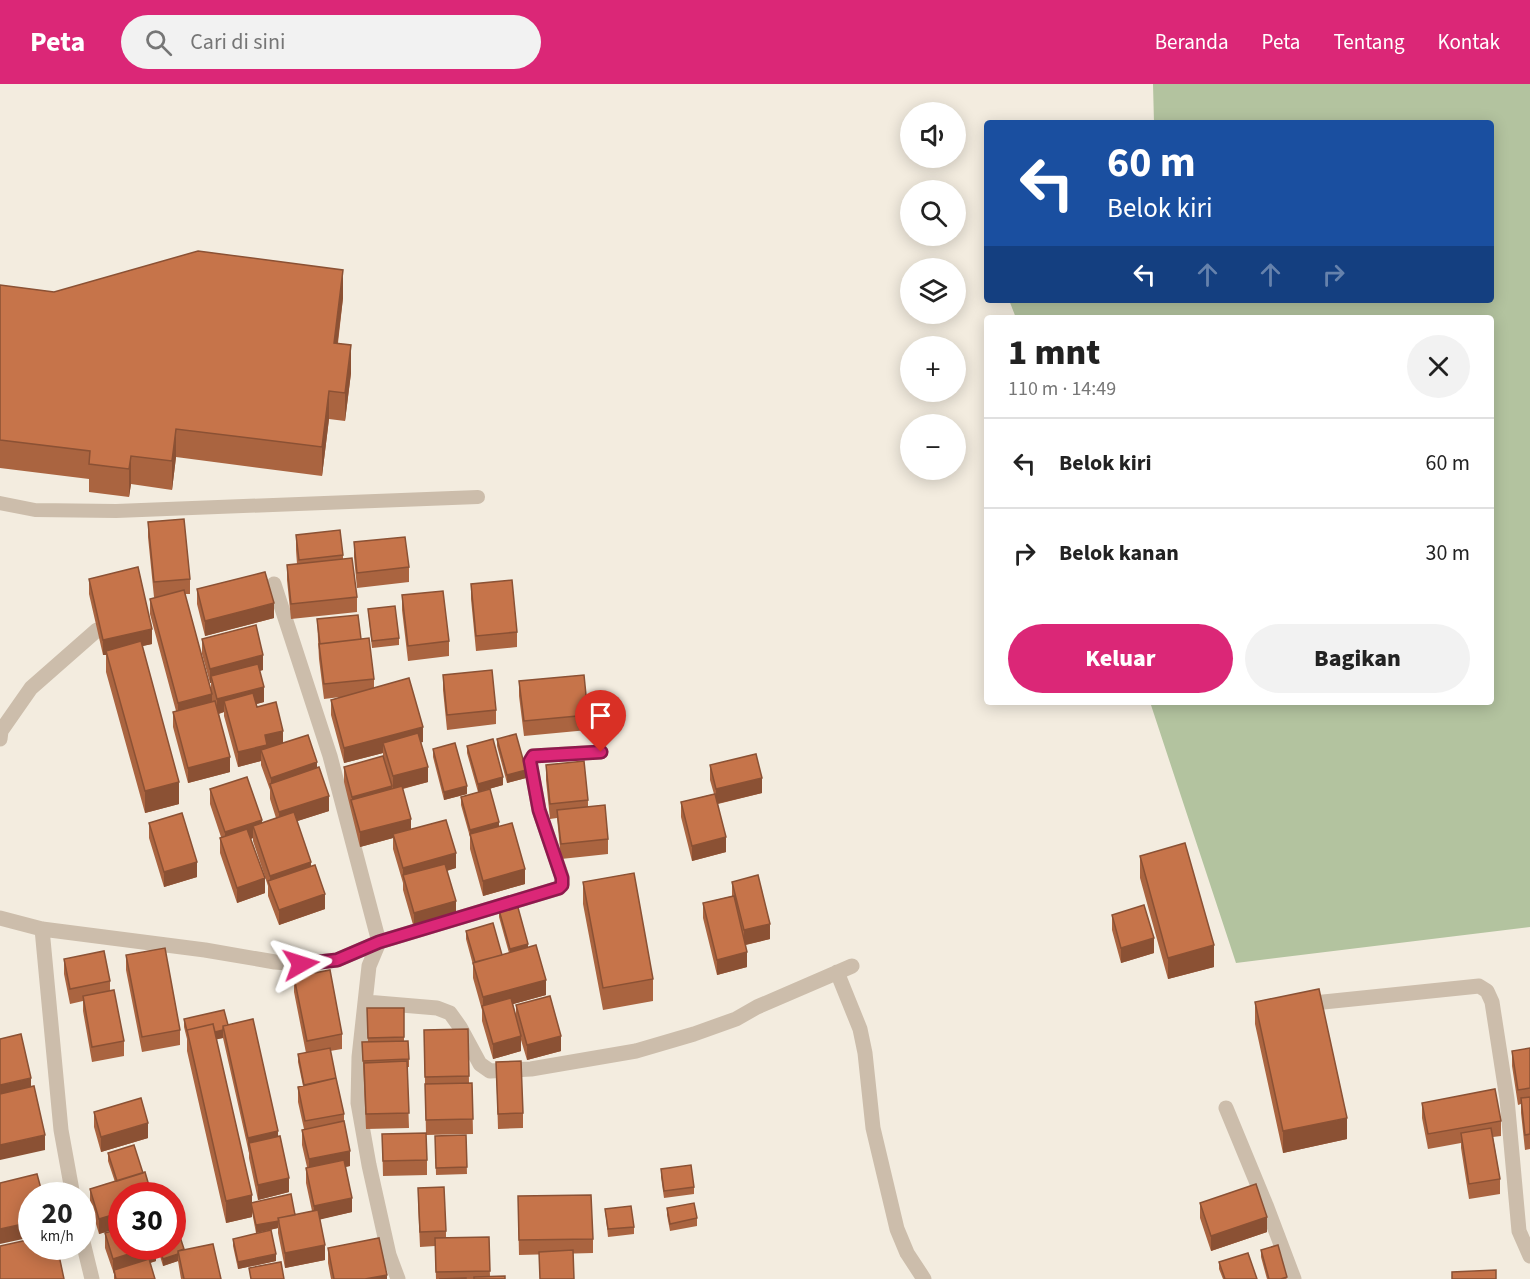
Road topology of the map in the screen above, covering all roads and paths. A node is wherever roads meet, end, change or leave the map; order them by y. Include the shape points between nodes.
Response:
1 (478, 497) dead end
2 (0, 503) edge
3 (274, 584) dead end
4 (97, 630) edge
5 (0, 739) edge
6 (601, 752) dead end
7 (0, 918) edge
8 (42, 929) junction
9 (379, 942) junction
10 (852, 966) dead end
11 (837, 972) junction
12 (366, 1002) junction
13 (1298, 1005) edge
14 (1226, 1108) dead end
15 (70, 1182) edge
16 (1530, 1256) edge
17 (87, 1260) edge
18 (92, 1279) edge
19 (398, 1279) edge
20 (924, 1279) edge
21 (1294, 1279) edge

1 - 2 lane via 116,511 35,510
3 - 9 street via 330,756
4 - 5 street via 31,688 1,731
6 - 9 street via 533,756 530,761 539,810 562,878 559,888
7 - 8 street
8 - 9 street via 301,964 337,960
8 - 15 street via 61,1130
9 - 12 street via 369,966
10 - 11 street
11 - 12 street via 694,1034 636,1051 531,1069 490,1071 480,1065 450,1013 436,1008
11 - 20 street via 860,1029 873,1128 897,1229
12 - 19 street via 359,1057 359,1112 389,1255
13 - 16 street via 1479,986 1487,991 1507,1099 1519,1231
14 - 21 street
17 - 18 street

